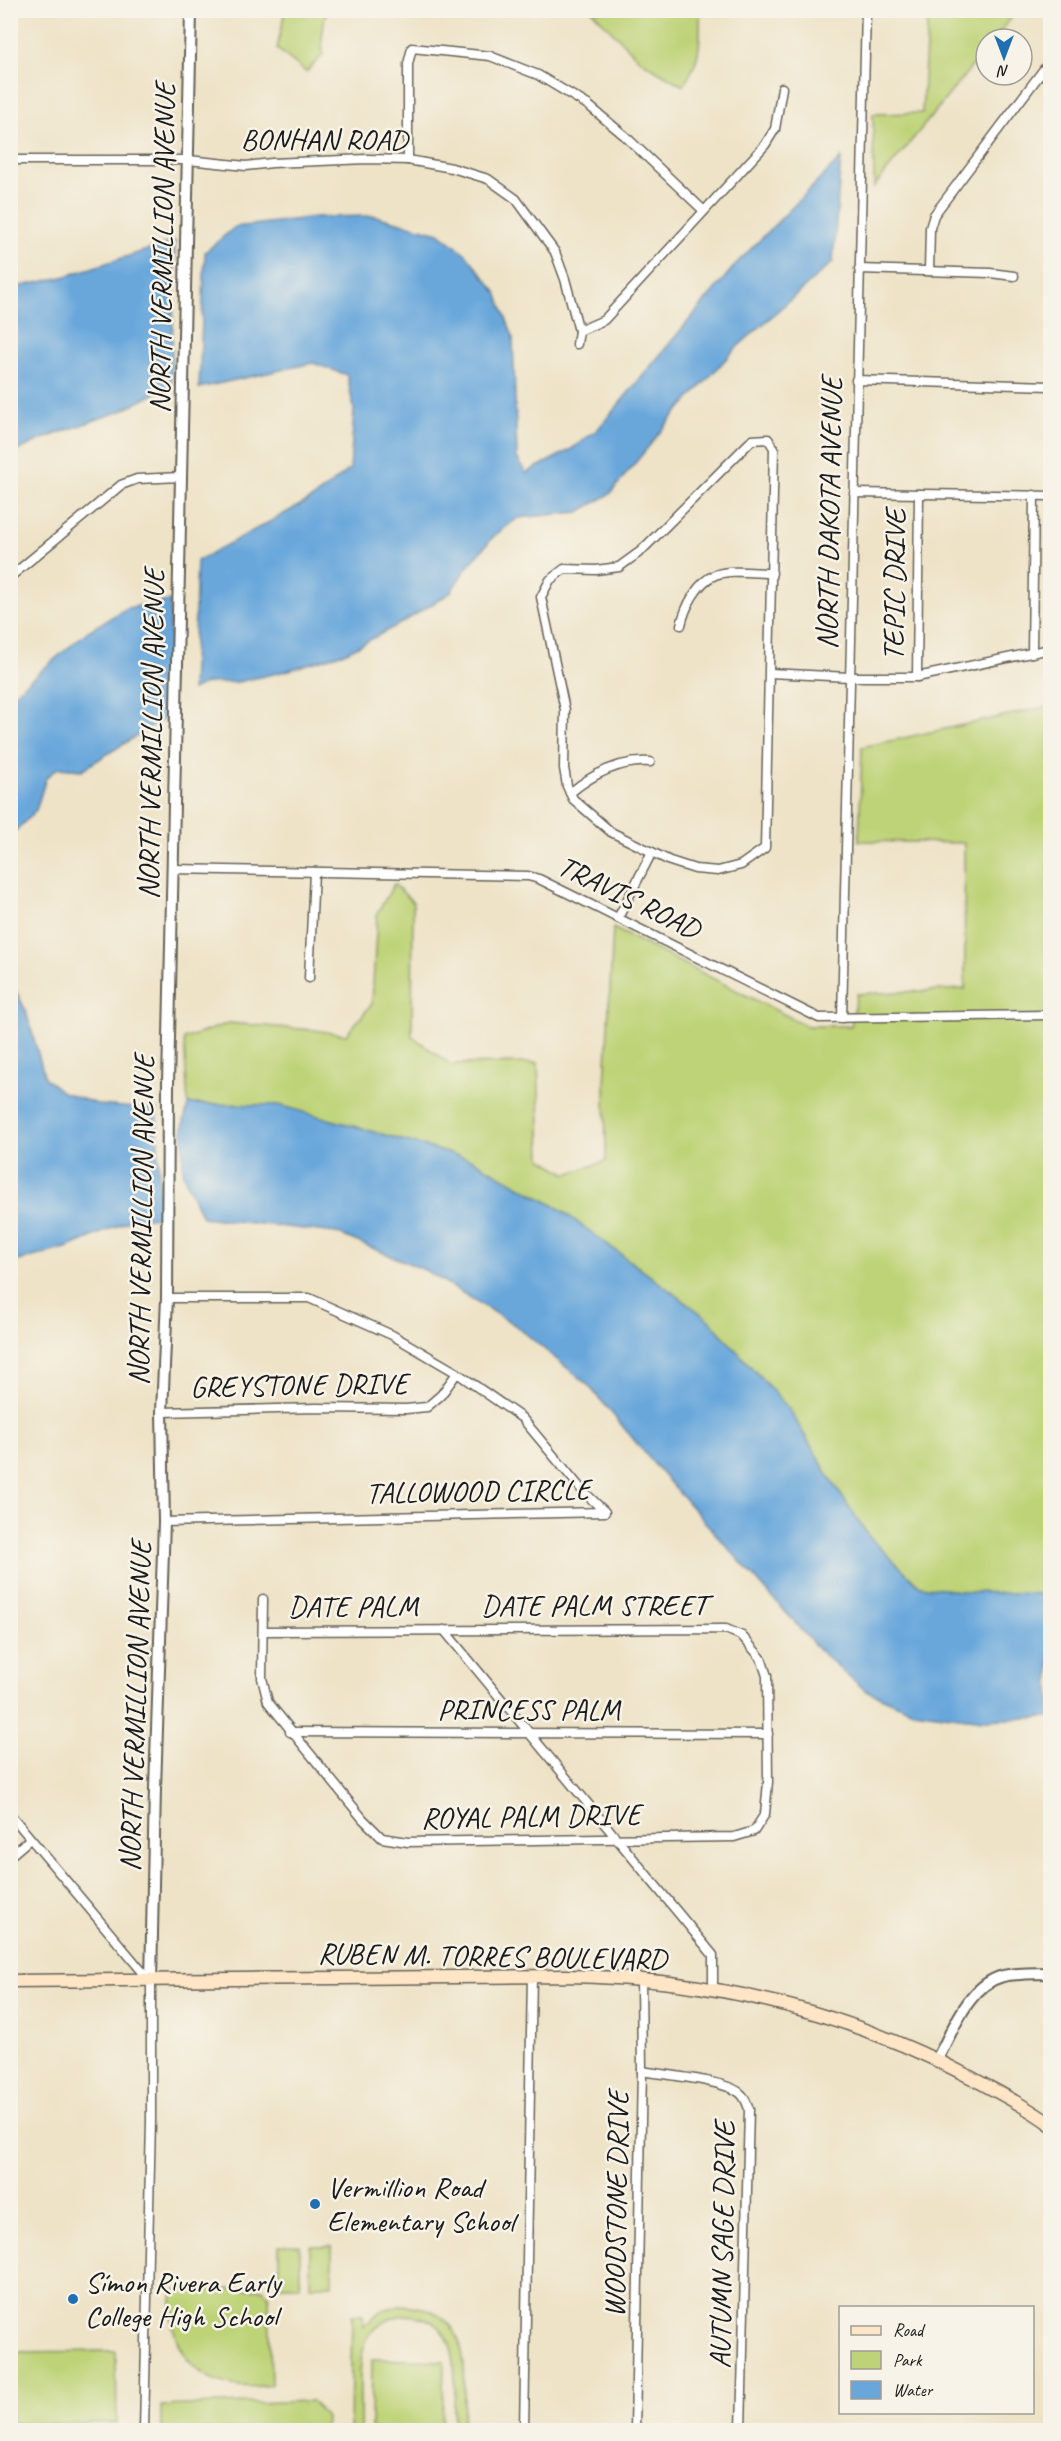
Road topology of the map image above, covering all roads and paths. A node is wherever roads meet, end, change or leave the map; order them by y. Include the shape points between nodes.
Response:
1 (191, 10) edge
2 (866, 10) edge
3 (1050, 61) edge
4 (782, 88) dead end
5 (10, 160) edge
6 (188, 160) junction
7 (408, 160) junction
8 (703, 210) junction
9 (859, 269) junction
10 (929, 271) junction
11 (1014, 276) dead end
12 (579, 331) junction
13 (577, 344) dead end
14 (856, 380) junction
15 (1050, 386) edge
16 (181, 477) junction
17 (854, 493) junction
18 (919, 494) junction
19 (1034, 495) junction
20 (1050, 496) edge
21 (772, 573) junction
22 (10, 577) edge
23 (681, 625) dead end
24 (1050, 649) edge
25 (1032, 653) junction
26 (770, 673) junction
27 (849, 677) junction
28 (917, 677) junction
29 (650, 762) dead end
30 (570, 793) junction
31 (652, 852) junction
32 (172, 869) junction
33 (314, 872) junction
34 (618, 918) junction
35 (309, 978) dead end
36 (1050, 1015) edge
37 (842, 1018) junction
38 (166, 1298) junction
39 (457, 1373) junction
40 (162, 1412) junction
41 (164, 1522) junction
42 (263, 1599) dead end
43 (262, 1630) junction
44 (444, 1630) junction
45 (742, 1636) joint
46 (290, 1732) junction
47 (529, 1732) junction
48 (768, 1734) junction
49 (10, 1814) edge
50 (616, 1838) junction
51 (30, 1839) junction
52 (10, 1856) edge
53 (1050, 1973) edge
54 (532, 1976) junction
55 (641, 1979) junction
56 (10, 1981) edge
57 (151, 1982) junction
58 (712, 1988) junction
59 (937, 2059) junction
60 (642, 2072) junction
61 (1050, 2124) edge
62 (144, 2430) edge
63 (524, 2430) edge
64 (635, 2430) edge
65 (741, 2430) edge

1 - 6 street, NORTH VERMILLION AVENUE
2 - 9 street, NORTH DAKOTA AVENUE
3 - 10 street via 934,215
4 - 8 street via 775,129 765,145
5 - 6 street, BONHAN ROAD
6 - 7 street, BONHAN ROAD via 246,166
6 - 16 street, NORTH VERMILLION AVENUE
7 - 8 street via 408,64 412,48 490,56 538,75 588,105
7 - 12 street, BONHAN ROAD via 488,179 516,199 555,252
8 - 12 street via 604,320
9 - 10 street
9 - 14 street, NORTH DAKOTA AVENUE
10 - 11 street
12 - 13 street, BONHAN ROAD
14 - 15 street
14 - 17 street, NORTH DAKOTA AVENUE
16 - 22 street via 137,479 121,485
16 - 32 street, NORTH VERMILLION AVENUE
17 - 18 street
17 - 27 street, NORTH DAKOTA AVENUE
18 - 19 street
18 - 28 street, TEPIC DRIVE
19 - 20 street
19 - 25 street
21 - 23 street via 714,576 701,585 685,610
21 - 26 street
21 - 30 street via 774,448 768,439 752,440 641,551 619,567 564,569 550,580 541,597 565,710 564,768
24 - 25 street
25 - 28 street
26 - 27 street
26 - 31 street via 765,848 741,865 718,871 695,869
27 - 28 street
27 - 37 street, NORTH DAKOTA AVENUE
29 - 30 street via 615,767 588,778
30 - 31 street via 611,832
31 - 34 street
32 - 33 street, TRAVIS ROAD
32 - 38 street, NORTH VERMILLION AVENUE
33 - 34 street, TRAVIS ROAD via 528,876
33 - 35 street
34 - 37 street, TRAVIS ROAD via 819,1018
36 - 37 street, TRAVIS ROAD
38 - 39 street, TALLOWOOD CIRCLE via 309,1298 392,1335
38 - 40 street, NORTH VERMILLION AVENUE
39 - 40 street, GREYSTONE DRIVE via 427,1407
39 - 41 street, TALLOWOOD CIRCLE via 522,1418 605,1512
40 - 41 street, NORTH VERMILLION AVENUE
41 - 57 street, NORTH VERMILLION AVENUE
42 - 43 street, ROYAL PALM DRIVE
43 - 44 street, DATE PALM
43 - 46 street, ROYAL PALM DRIVE via 262,1678 268,1702
44 - 45 street, DATE PALM STREET via 726,1629
44 - 47 street
45 - 48 street, ROYAL PALM DRIVE via 760,1658 767,1676
46 - 47 street, PRINCESS PALM
46 - 50 street, ROYAL PALM DRIVE via 382,1838 408,1842
47 - 48 street, PRINCESS PALM
47 - 50 street
48 - 50 street, ROYAL PALM DRIVE via 765,1814 754,1831 734,1837
49 - 51 street
50 - 58 street via 713,1955
51 - 52 street
51 - 57 street
53 - 59 street via 1001,1977 984,1984 971,1998
54 - 55 main road, RUBEN M. TORRES BOULEVARD
54 - 57 main road, RUBEN M. TORRES BOULEVARD
54 - 63 street
55 - 58 main road, RUBEN M. TORRES BOULEVARD
55 - 60 street, WOODSTONE DRIVE
56 - 57 main road, RUBEN M. TORRES BOULEVARD
57 - 62 street, NORTH VERMILLION AVENUE
58 - 59 main road, RUBEN M. TORRES BOULEVARD via 837,2019
59 - 61 main road, RUBEN M. TORRES BOULEVARD via 1032,2110
60 - 64 street, WOODSTONE DRIVE
60 - 65 street, AUTUMN SAGE DRIVE via 733,2088 741,2093 749,2109

